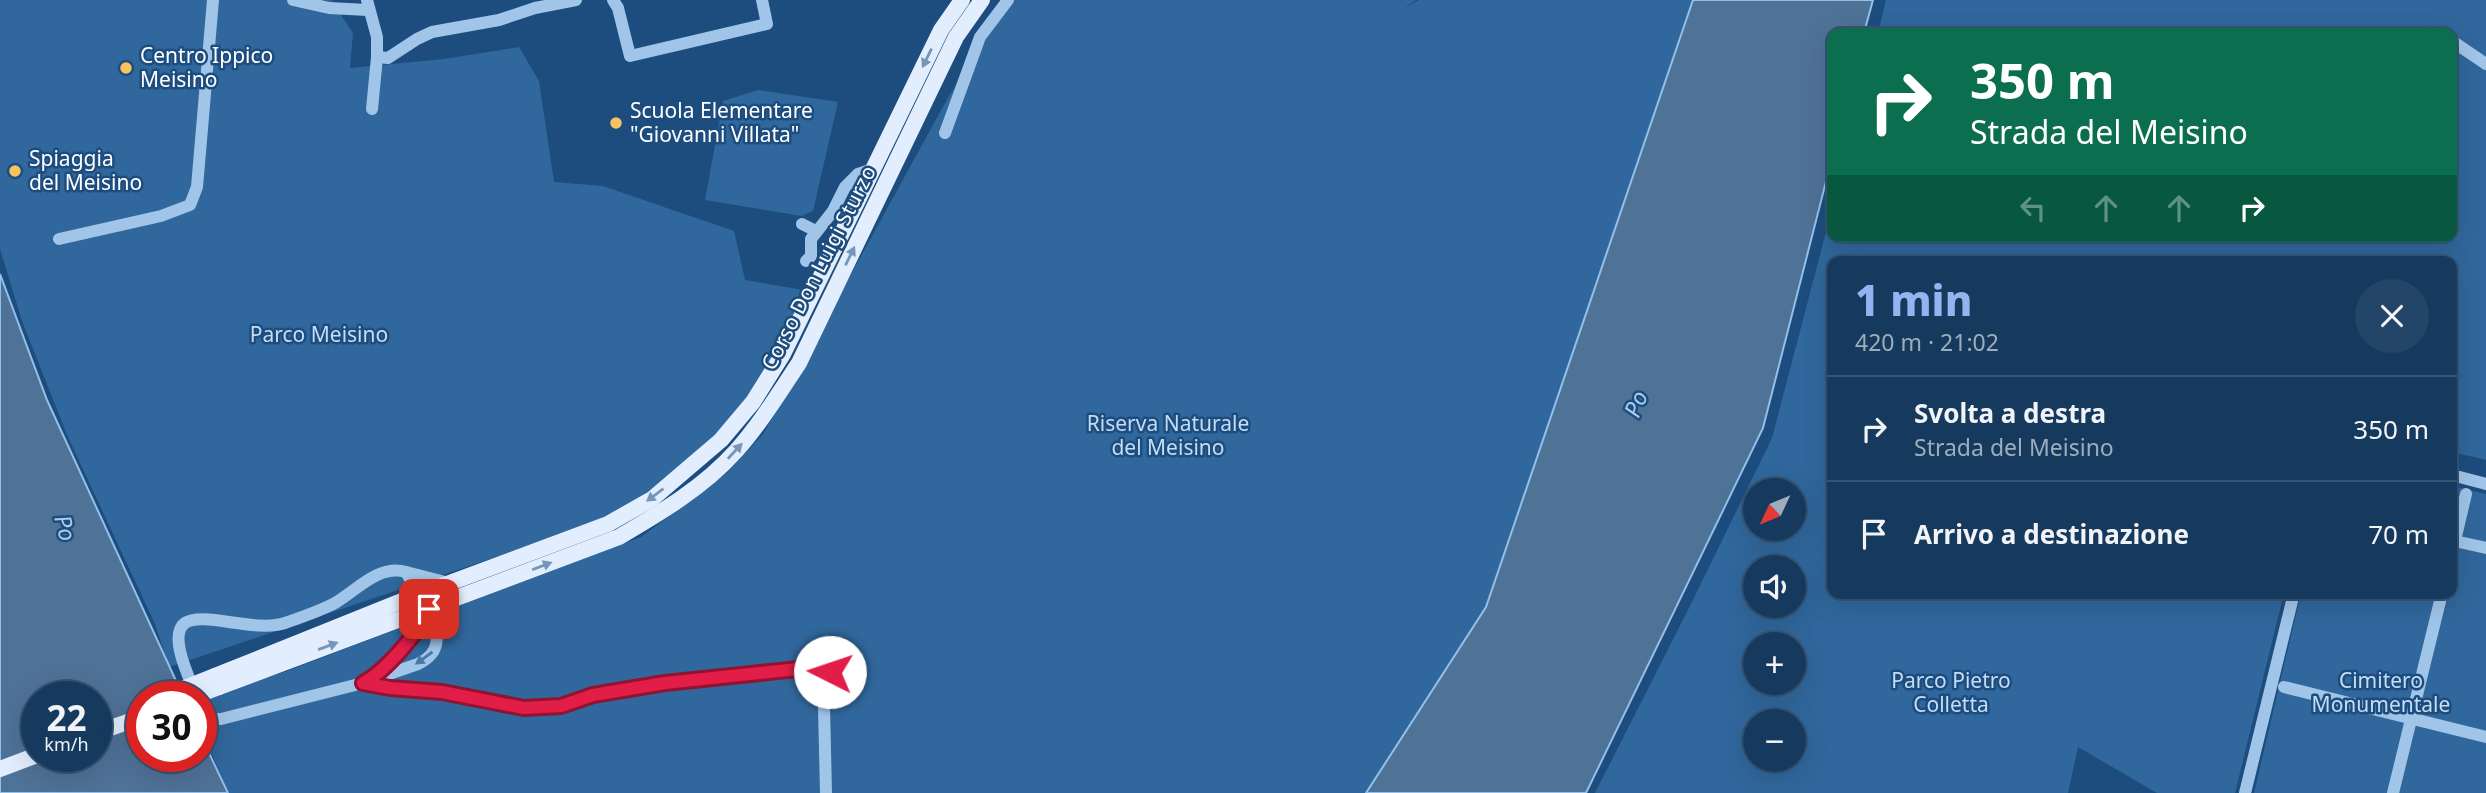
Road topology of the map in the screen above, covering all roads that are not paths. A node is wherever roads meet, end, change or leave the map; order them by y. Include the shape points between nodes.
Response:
1 (213, 0) edge
2 (293, 0) edge
3 (576, 0) edge
4 (762, 0) edge
5 (962, 0) edge
6 (982, 0) edge
7 (1008, 0) edge
8 (616, 3) edge
9 (368, 5) edge
10 (2457, 44) edge
11 (377, 57) junction
12 (2486, 64) edge
13 (372, 109) dead end
14 (944, 133) dead end
15 (873, 169) junction
16 (802, 224) dead end
17 (816, 231) junction
18 (59, 239) dead end
19 (806, 261) dead end
20 (2457, 476) edge
21 (2486, 484) edge
22 (2466, 494) dead end
23 (2457, 531) edge
24 (2457, 547) edge
25 (2486, 548) edge
26 (406, 572) junction
27 (449, 583) junction
28 (412, 597) junction
29 (2293, 599) edge
30 (2440, 599) edge
31 (429, 609) junction
32 (191, 681) edge
33 (367, 681) junction
34 (217, 682) joint
35 (2284, 687) dead end
36 (217, 719) edge
37 (2410, 719) junction
38 (2486, 737) edge
39 (21, 750) edge
40 (0, 758) edge
41 (21, 761) edge
42 (0, 769) edge
43 (826, 793) edge
44 (2245, 793) edge
45 (2393, 793) edge

1 - 18 street via 201,159 190,205
2 - 9 street via 330,8
3 - 11 street via 432,32 388,58
4 - 8 street via 767,24 630,56
5 -> 15 main road, Corso Don Luigi Sturzo via 941,30
31 -> 6 main road, Corso Don Luigi Sturzo via 619,537 661,512 735,452 799,363 956,37
7 - 14 street via 980,37
9 - 11 street
10 - 12 street
11 - 13 street
15 - 17 street via 858,174 845,187
15 -> 27 main road, Corso Don Luigi Sturzo via 783,354 753,402 721,440 652,499 608,524
16 - 17 street
17 - 19 street
20 - 21 street
22 - 23 street
24 - 25 street
26 - 27 street
26 - 28 street
26 - 32 street via 380,573 334,603 279,625 255,627 203,619 184,623 177,641
27 - 28 main road, Corso Don Luigi Sturzo
28 - 34 main road, Corso Don Luigi Sturzo
29 - 44 street
30 - 37 street
31 - 33 street via 384,668
31 -> 33 street via 438,637 433,653 418,664
34 -> 31 main road, Corso Don Luigi Sturzo
33 - 36 street
33 - 43 street via 524,708 561,706 593,695 665,683 826,669 832,681 824,707
35 - 37 street
37 - 38 street
37 - 45 street
39 - 40 main road
41 - 42 main road

